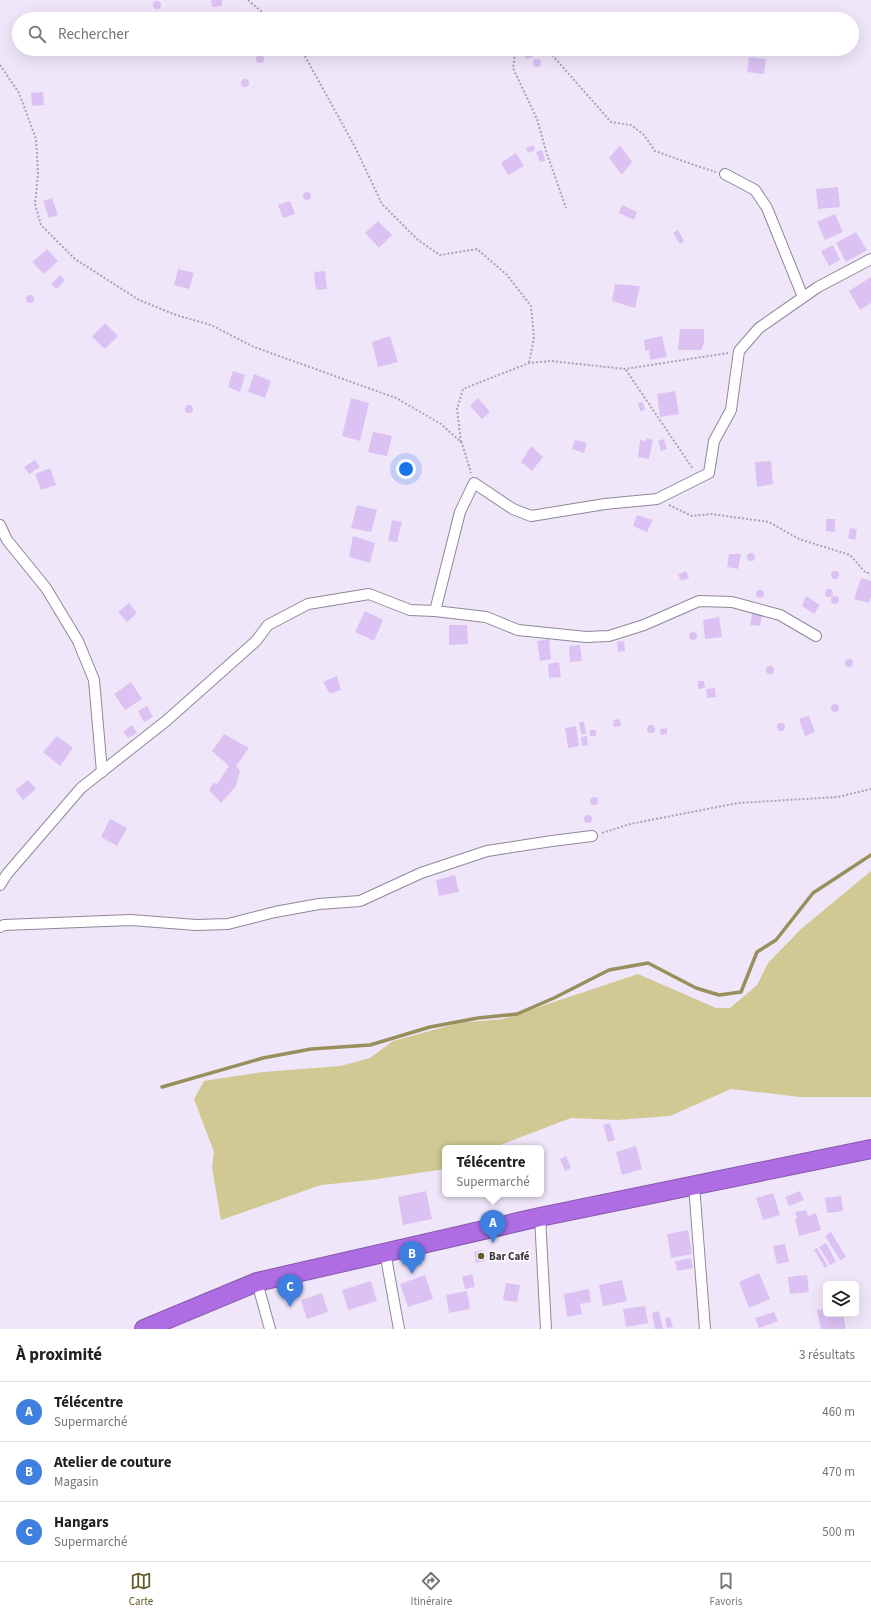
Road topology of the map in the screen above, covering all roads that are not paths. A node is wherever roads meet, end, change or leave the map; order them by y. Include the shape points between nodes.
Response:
1 (725, 174) road end
2 (871, 259) edge
3 (803, 297) junction
4 (0, 525) edge
5 (435, 611) junction
6 (816, 636) dead end
7 (102, 772) junction
8 (592, 836) road end
9 (0, 885) edge
10 (0, 927) edge
11 (871, 1149) edge
12 (694, 1185) junction
13 (540, 1217) junction
14 (385, 1252) junction
15 (257, 1282) junction
16 (144, 1329) edge
17 (270, 1329) edge
18 (399, 1329) edge
19 (546, 1329) edge
20 (705, 1329) edge

1 - 3 street via 755,190 767,208
2 - 3 street
3 - 5 street via 759,328 739,351 731,410 714,441 709,473 657,499 565,509 531,516 513,509 474,484 460,512
4 - 7 street via 7,540 46,588 78,641 94,680
5 - 6 street via 486,617 518,630 586,637 609,636 644,625 699,601 732,602 780,615
5 - 7 street via 410,610 369,594 308,604 268,625 256,641 166,721
7 - 9 street via 81,788
8 - 10 street via 487,850 421,873 360,901 319,904 228,924 196,925 131,920
11 - 12 highway
12 - 13 highway
12 - 20 street
13 - 14 highway
13 - 19 street
14 - 15 highway
14 - 18 street
15 - 16 highway
15 - 17 street

